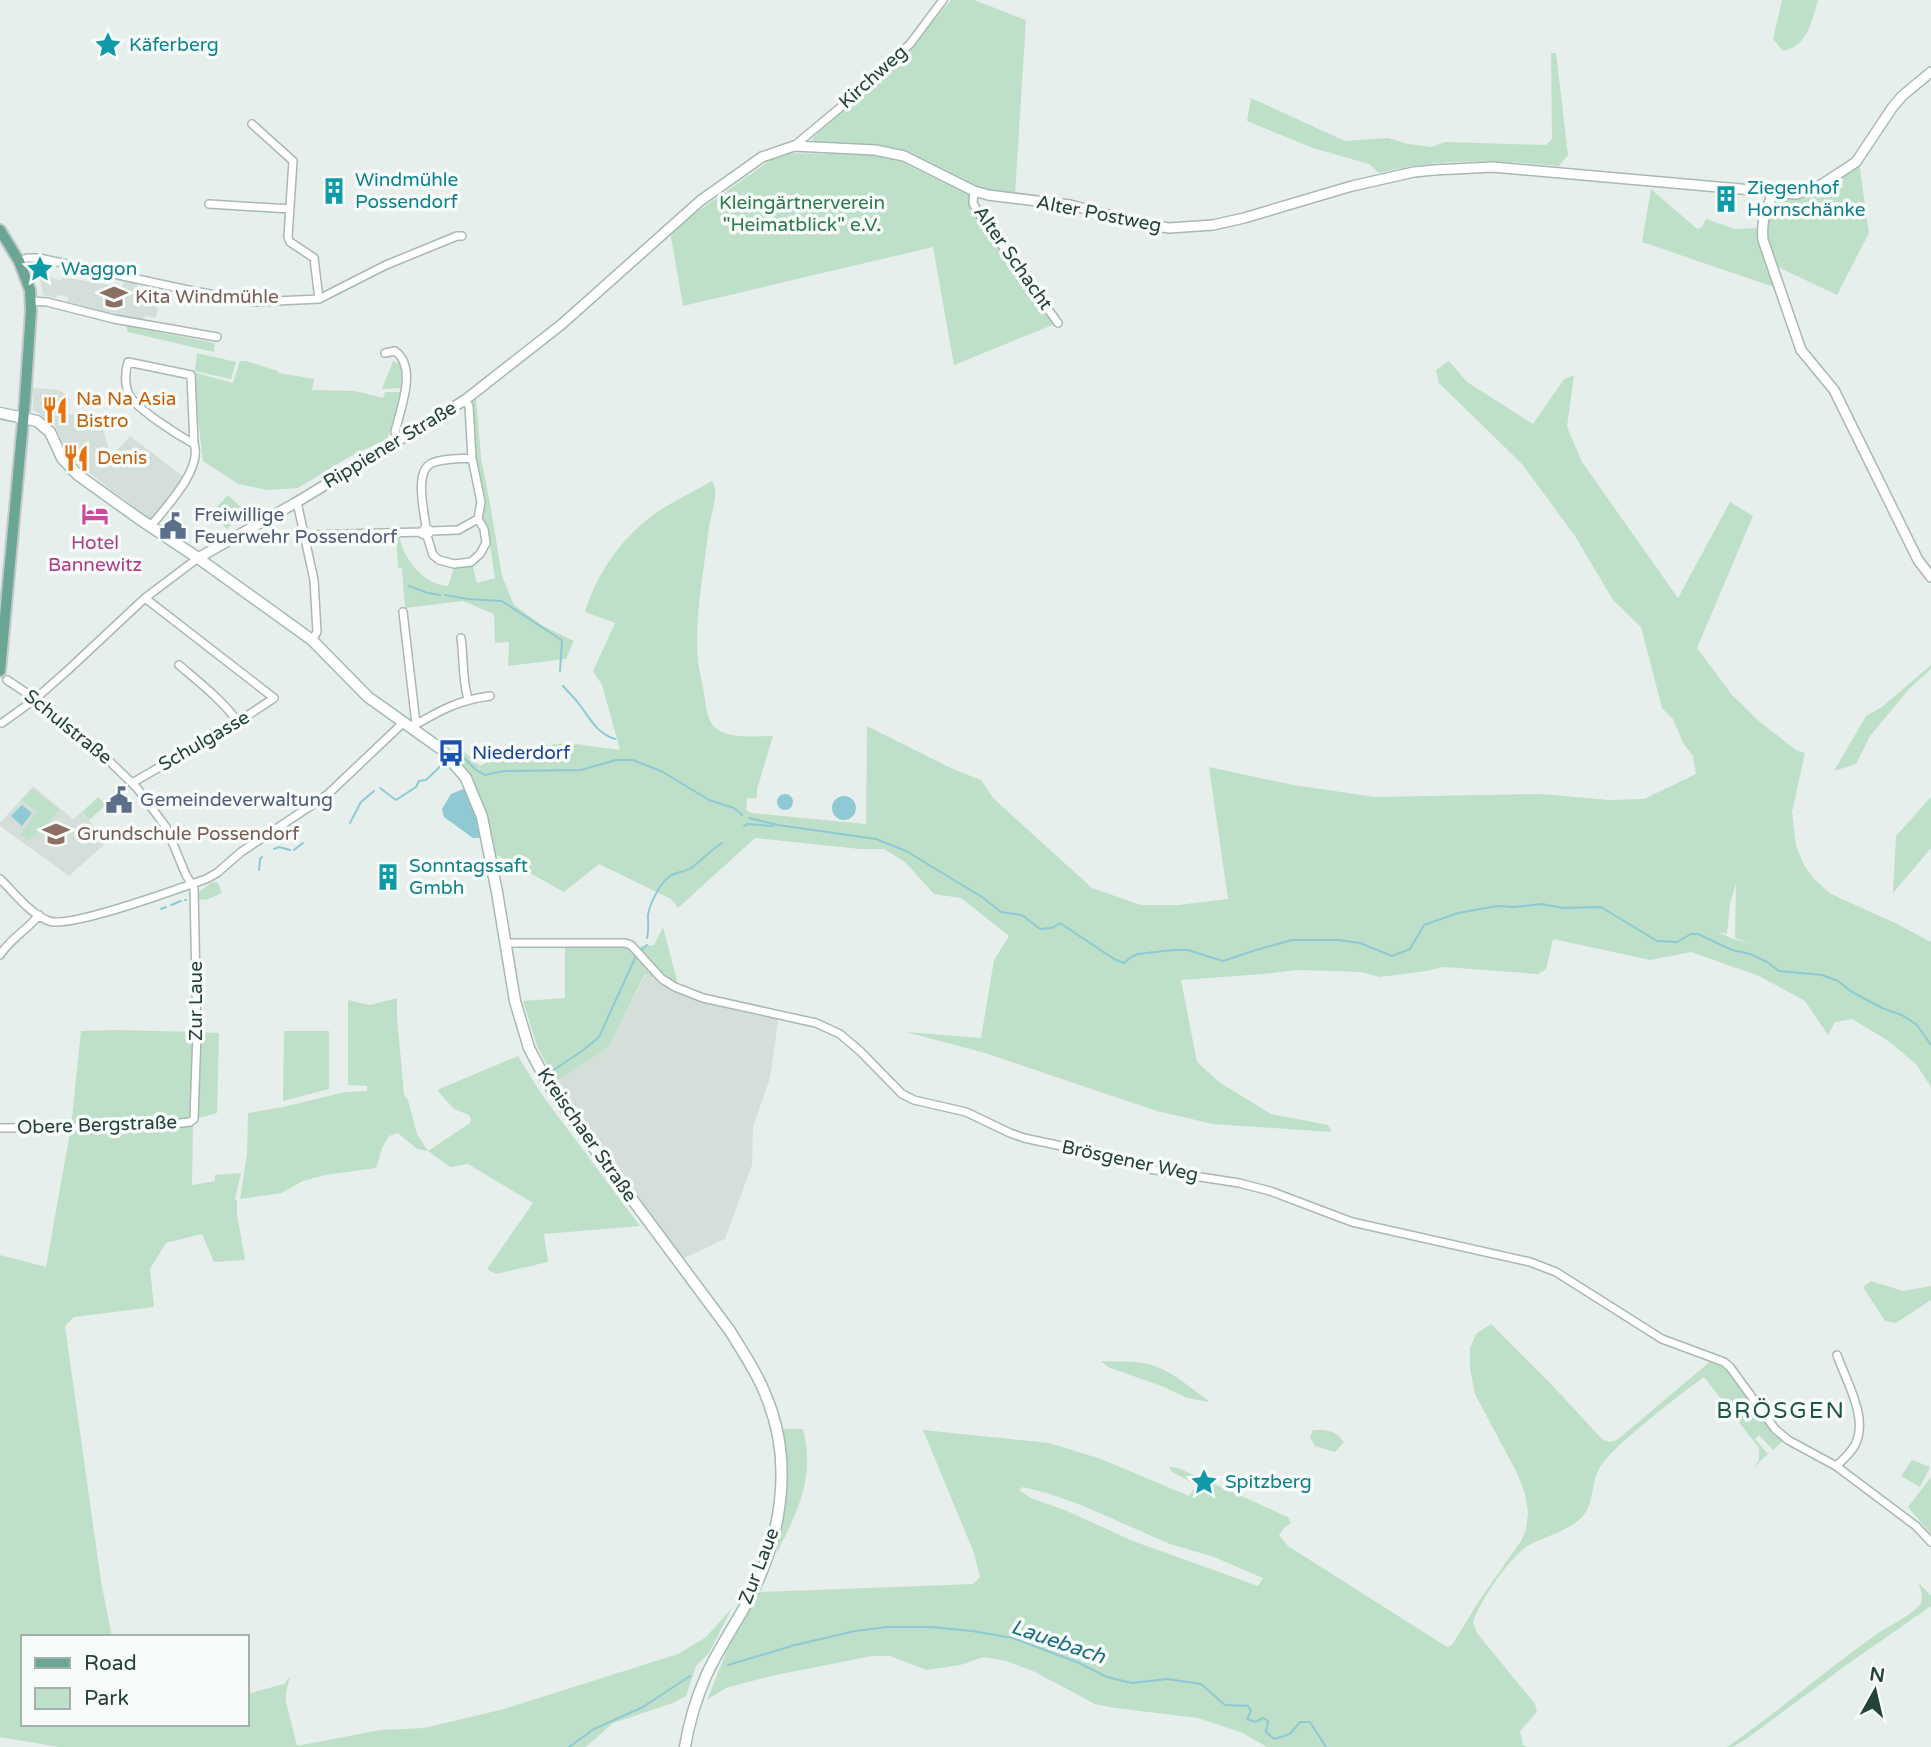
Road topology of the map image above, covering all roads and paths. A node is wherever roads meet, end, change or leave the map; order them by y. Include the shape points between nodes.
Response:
1 (943, 0) edge
2 (1931, 72) edge
3 (251, 124) dead end
4 (794, 146) junction
5 (974, 191) junction
6 (1773, 192) junction
7 (209, 204) dead end
8 (290, 209) junction
9 (0, 230) edge
10 (462, 236) dead end
11 (19, 261) junction
12 (319, 299) junction
13 (31, 302) junction
14 (1058, 323) dead end
15 (217, 337) dead end
16 (385, 353) dead end
17 (465, 400) junction
18 (0, 413) edge
19 (23, 418) junction
20 (399, 441) junction
21 (194, 444) junction
22 (472, 458) junction
23 (297, 502) junction
24 (478, 519) junction
25 (150, 527) junction
26 (426, 531) junction
27 (314, 534) dead end
28 (198, 558) junction
29 (1931, 577) edge
30 (145, 597) junction
31 (403, 612) dead end
32 (461, 638) dead end
33 (312, 640) junction
34 (179, 665) dead end
35 (3, 675) edge
36 (490, 696) dead end
37 (468, 699) junction
38 (34, 700) junction
39 (238, 722) junction
40 (2, 723) dead end
41 (410, 724) junction
42 (132, 783) junction
43 (0, 879) edge
44 (193, 884) junction
45 (39, 915) junction
46 (505, 943) junction
47 (0, 955) edge
48 (194, 1119) joint
49 (0, 1128) edge
50 (661, 1240) joint
51 (1837, 1355) dead end
52 (1836, 1466) junction
53 (1931, 1542) edge
54 (685, 1747) edge

1 - 4 street, Kirchweg via 910,44
2 - 6 street via 1892,108 1856,162 1807,191
3 - 8 street via 293,161
4 - 5 street, Alter Postweg via 904,156
4 - 17 street, Rippiener Straße via 768,154 700,201 562,324
5 - 6 street, Alter Postweg via 1070,205 1169,228 1244,218 1414,172 1493,167
5 - 14 street, Alter Schacht via 978,212
6 - 29 street via 1764,215 1763,240 1801,350 1833,390 1918,560
7 - 8 street
8 - 12 street via 288,237 314,258
9 - 11 main road
10 - 12 street via 386,265
11 - 12 street via 39,258 255,302
11 - 13 main road
13 - 15 street
13 - 19 main road
16 - 20 street via 400,354 406,373 405,398 395,432
17 - 20 street, Rippiener Straße
17 - 22 street
18 - 19 main road, Kreischaer Straße
19 - 25 main road, Kreischaer Straße via 37,421 50,432 62,458 78,474
19 - 35 main road
20 - 23 street, Rippiener Straße
21 - 21 street via 191,376 128,362 128,394
21 - 25 street via 187,479
22 - 24 street via 481,502
22 - 26 street via 426,466 421,479
23 - 28 street, Rippiener Straße
23 - 33 street via 314,580 317,632
24 - 26 street via 458,530
24 - 26 street via 486,543 471,562 439,560 429,547
25 - 28 main road, Kreischaer Straße
26 - 27 street
28 - 30 street, Rippiener Straße
28 - 33 main road, Kreischaer Straße
30 - 38 street, Rippiener Straße
30 - 39 street, Schulgasse via 274,698
31 - 41 street
32 - 37 street
33 - 41 main road, Kreischaer Straße via 368,697
34 - 39 street
35 - 38 street, Schulstraße
36 - 37 street
37 - 41 street
38 - 40 street, Rippiener Straße
38 - 42 street, Schulstraße
39 - 42 street, Schulgasse
41 - 44 street via 327,794 217,873
41 - 46 main road, Kreischaer Straße via 441,749 466,778 482,817
42 - 44 street, Schulstraße via 166,827
43 - 45 street
44 - 45 street via 75,921 55,923
44 - 48 street, Zur Laue
45 - 47 street
46 - 50 main road, Kreischaer Straße via 522,1028 547,1082
46 - 52 street, Brösgener Weg via 625,943 675,988 816,1023 840,1034 902,1094 914,1100 966,1112 1024,1138 1149,1169 1239,1183 1352,1222 1530,1262 1556,1272 1662,1339 1724,1362 1776,1429
48 - 49 street, Obere Bergstraße via 152,1126
50 - 54 main road, Zur Laue via 750,1363 776,1427 782,1488 772,1544 753,1591 696,1700
51 - 52 street via 1850,1386 1859,1436 1849,1455
52 - 53 street

